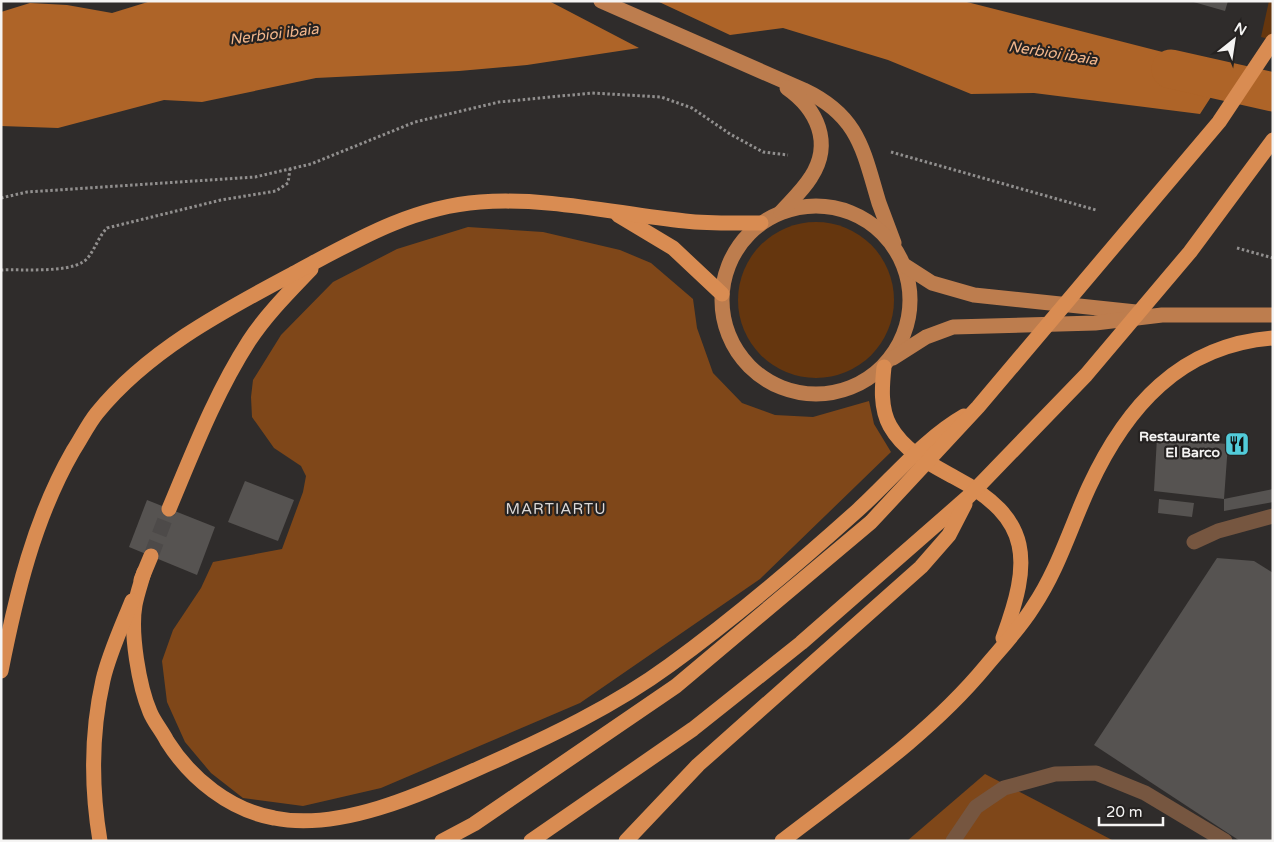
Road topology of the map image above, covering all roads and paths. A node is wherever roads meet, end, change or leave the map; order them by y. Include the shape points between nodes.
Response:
1 (602, 1) edge
2 (1273, 41) edge
3 (770, 75) junction
4 (1273, 140) edge
5 (891, 152) dead end
6 (788, 155) dead end
7 (290, 169) junction
8 (1, 198) edge
9 (1096, 210) dead end
10 (612, 211) junction
11 (781, 212) junction
12 (761, 223) junction
13 (1237, 248) dead end
14 (1273, 258) edge
15 (318, 260) junction
16 (902, 260) junction
17 (1, 270) edge
18 (722, 294) junction
19 (1162, 315) junction
20 (1273, 315) edge
21 (1273, 338) edge
22 (886, 364) junction
23 (978, 407) junction
24 (969, 496) junction
25 (169, 509) tunnel mouth
26 (1273, 516) edge
27 (1194, 542) dead end
28 (151, 556) tunnel mouth
29 (144, 572) junction
30 (998, 651) junction
31 (1, 671) edge
32 (100, 841) edge
33 (442, 841) edge
34 (531, 841) edge
35 (626, 841) edge
36 (782, 841) edge
37 (953, 841) edge
38 (1225, 841) edge

1 - 3 main road
2 - 23 highway via 1219,122
3 - 11 main road via 809,107 821,132 819,162 811,177
3 - 16 main road via 823,99 846,119 862,146
4 - 24 highway via 1190,252 1086,375
5 - 9 path
6 - 7 path via 762,152 692,108 661,97 592,93 499,102 415,122
7 - 8 path via 255,177 27,192
7 - 17 path via 288,183 276,191 221,200 107,228 83,262 64,267
10 - 12 highway via 687,221
10 - 15 highway via 527,200 477,202 386,225
10 - 18 highway via 673,248
11 - 12 main road
11 - 16 main road via 803,206 826,206 848,211 880,232
12 - 18 main road via 733,254
13 - 14 path
15 - 25 highway via 273,310 231,371 214,401
15 - 31 highway via 175,343 98,413 65,466 48,501 28,559
16 - 19 main road via 932,283 974,295
16 - 22 main road via 911,298 910,315 906,332
18 - 22 main road via 723,317 730,339 742,359 778,386 800,393 845,390 866,381
19 - 20 main road
19 - 22 main road via 1095,322 953,327 926,336
21 - 30 highway via 1232,345 1200,357 1147,395 1124,423 1105,455 1034,607
22 - 30 highway via 884,409 900,440 928,464 986,495 1008,520 1019,542 1022,571 1017,601
23 - 29 highway via 946,427 859,509 744,609 667,668 593,714 522,749 427,791 345,816 300,821 276,819 252,812 214,792 190,772 150,712 140,674 135,607
23 - 33 highway via 871,522 676,686 474,824
24 - 34 highway via 801,643 693,729
24 - 35 highway via 950,535 921,567 698,765
26 - 27 street via 1218,531
28 - 29 highway
29 - 32 highway via 103,680 93,752
30 - 36 highway via 955,700 921,731
37 - 38 street via 976,807 1004,788 1055,774 1096,773 1145,794

